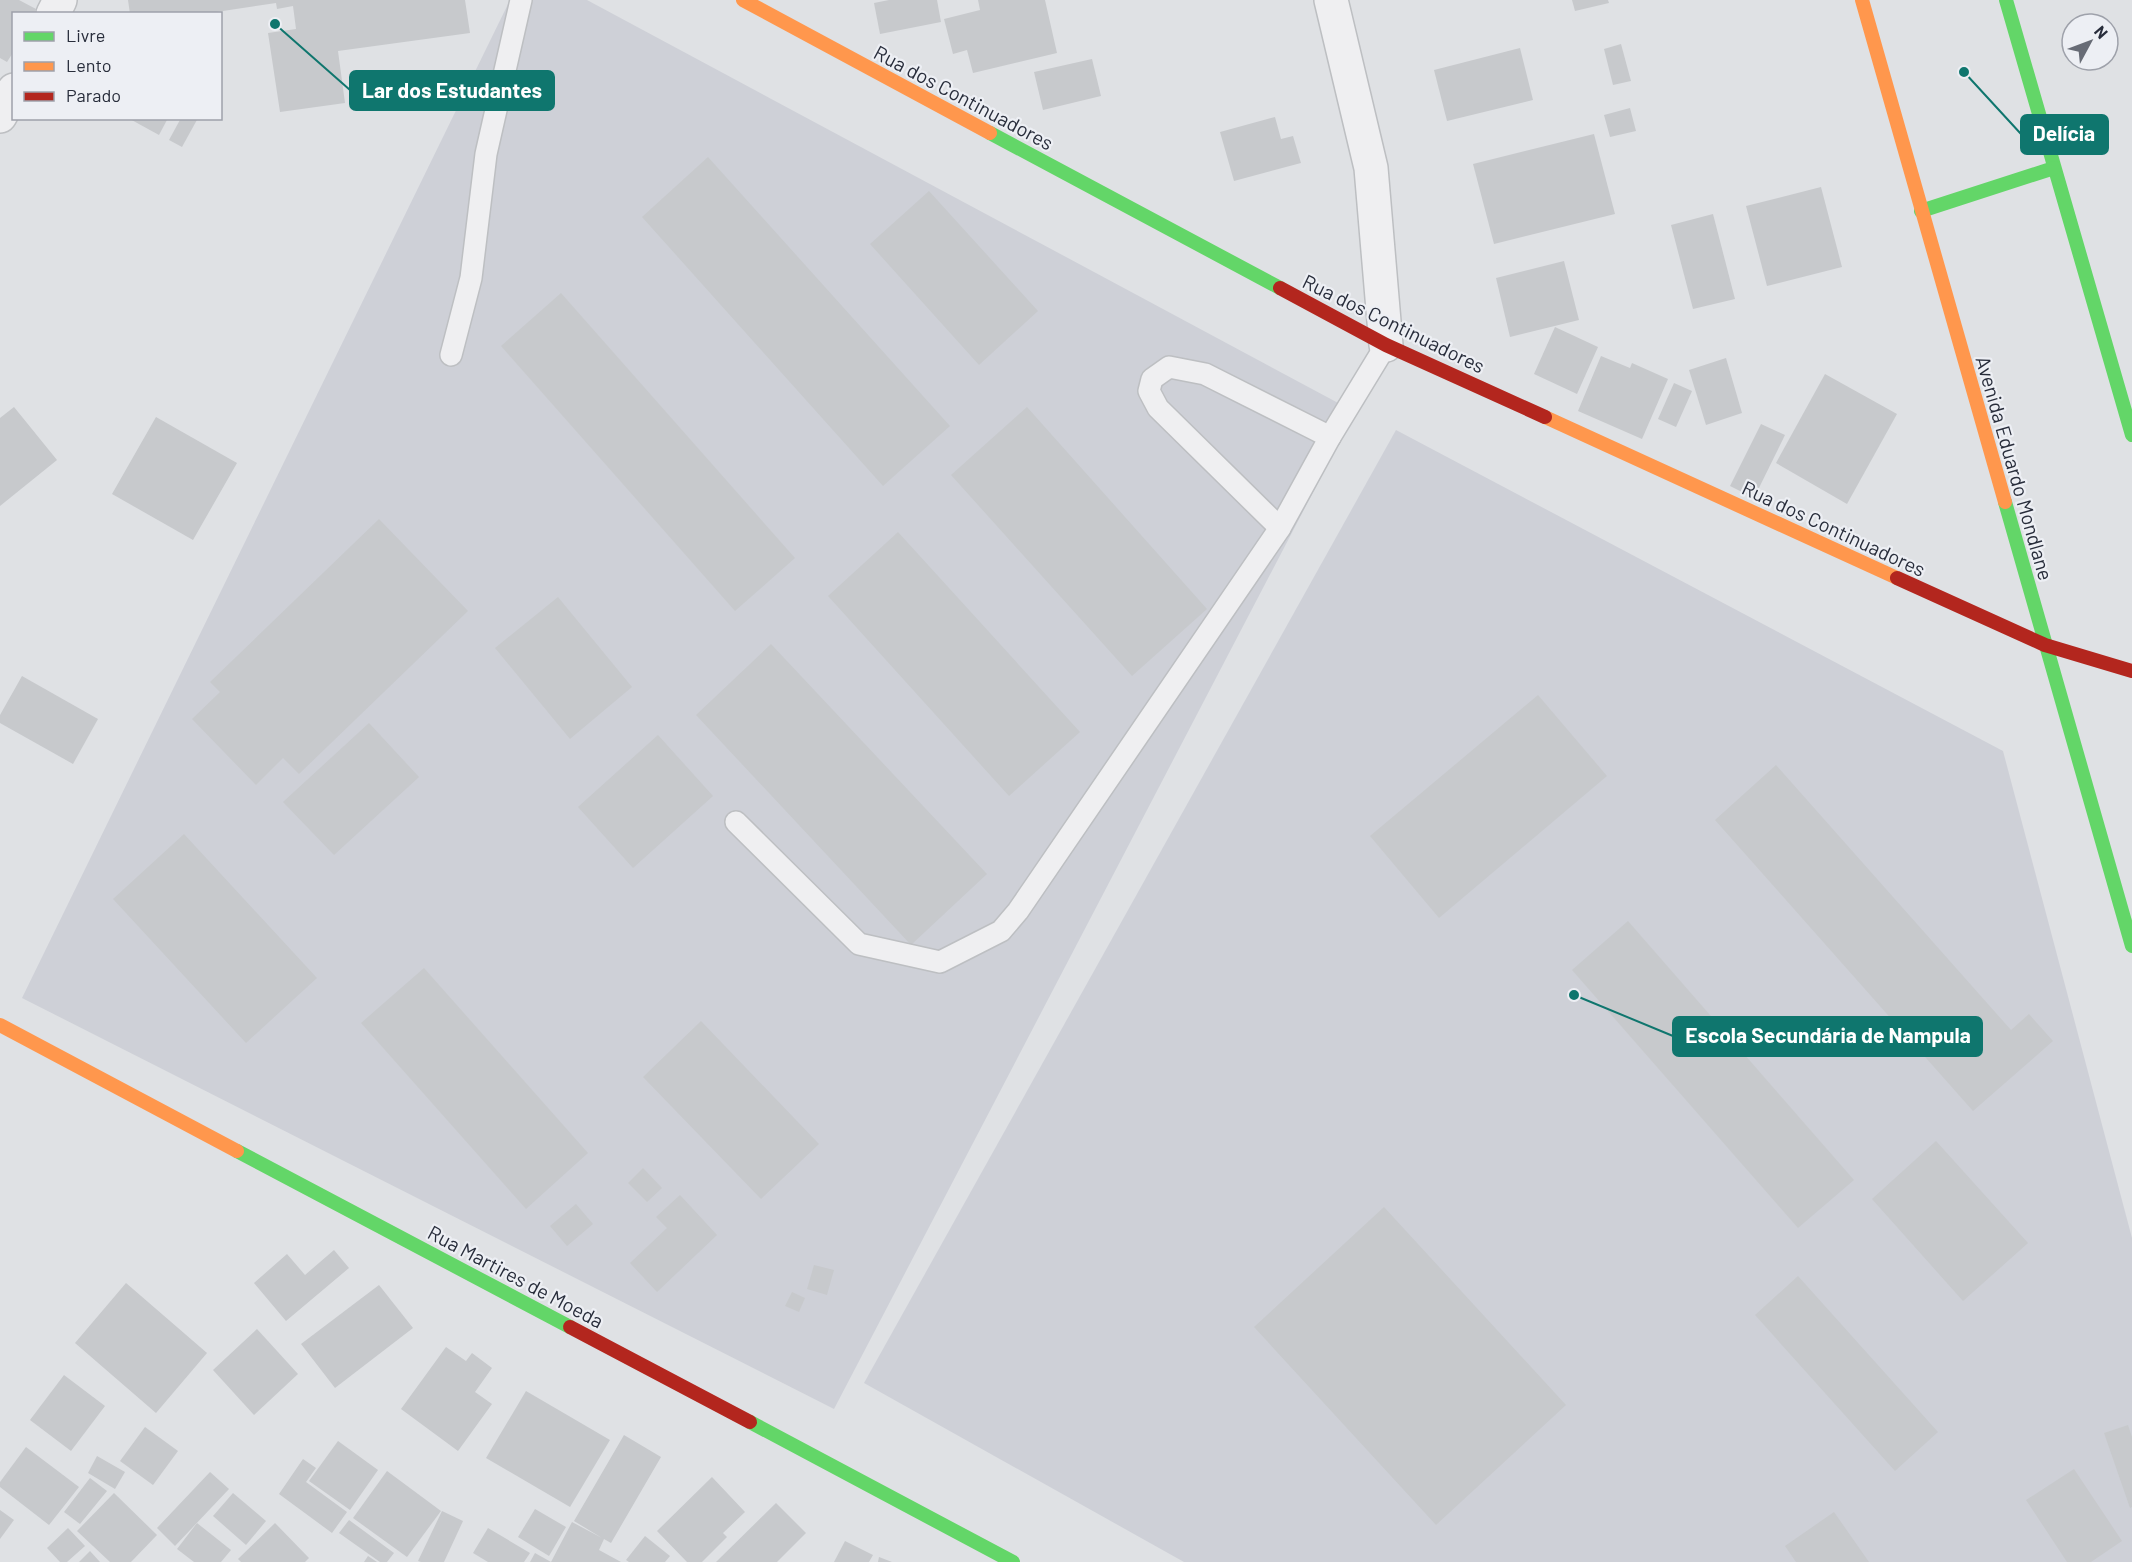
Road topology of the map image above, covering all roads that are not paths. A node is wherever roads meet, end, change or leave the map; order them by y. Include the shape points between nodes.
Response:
1 (521, 0) edge
2 (742, 0) edge
3 (1331, 0) edge
4 (1862, 0) edge
5 (2006, 0) edge
6 (782, 10) edge
7 (2054, 168) junction
8 (1921, 211) junction
9 (1386, 345) junction
10 (450, 355) dead end
11 (2132, 435) edge
12 (1330, 437) junction
13 (1280, 528) junction
14 (2045, 645) junction
15 (2132, 671) edge
16 (736, 822) dead end
17 (2132, 946) edge
18 (0, 1025) edge
19 (1013, 1562) edge

1 - 10 lane via 486,154 471,278
2 - 6 street, Rua dos Continuadores
3 - 9 street via 1371,168
4 - 8 street, Avenida Eduardo Mondlane
5 - 7 street
6 - 9 street, Rua dos Continuadores
7 - 8 street
7 - 11 street
8 - 14 street, Avenida Eduardo Mondlane
9 - 12 lane
9 - 14 street, Rua dos Continuadores
12 - 13 lane
12 - 13 lane via 1205,374 1169,367 1152,379 1149,391 1158,408
13 - 16 lane via 1018,911 1001,931 970,948 940,962 859,944
14 - 15 street, Rua dos Continuadores
14 - 17 street, Avenida Eduardo Mondlane
18 - 19 street, Rua Martires de Moeda

